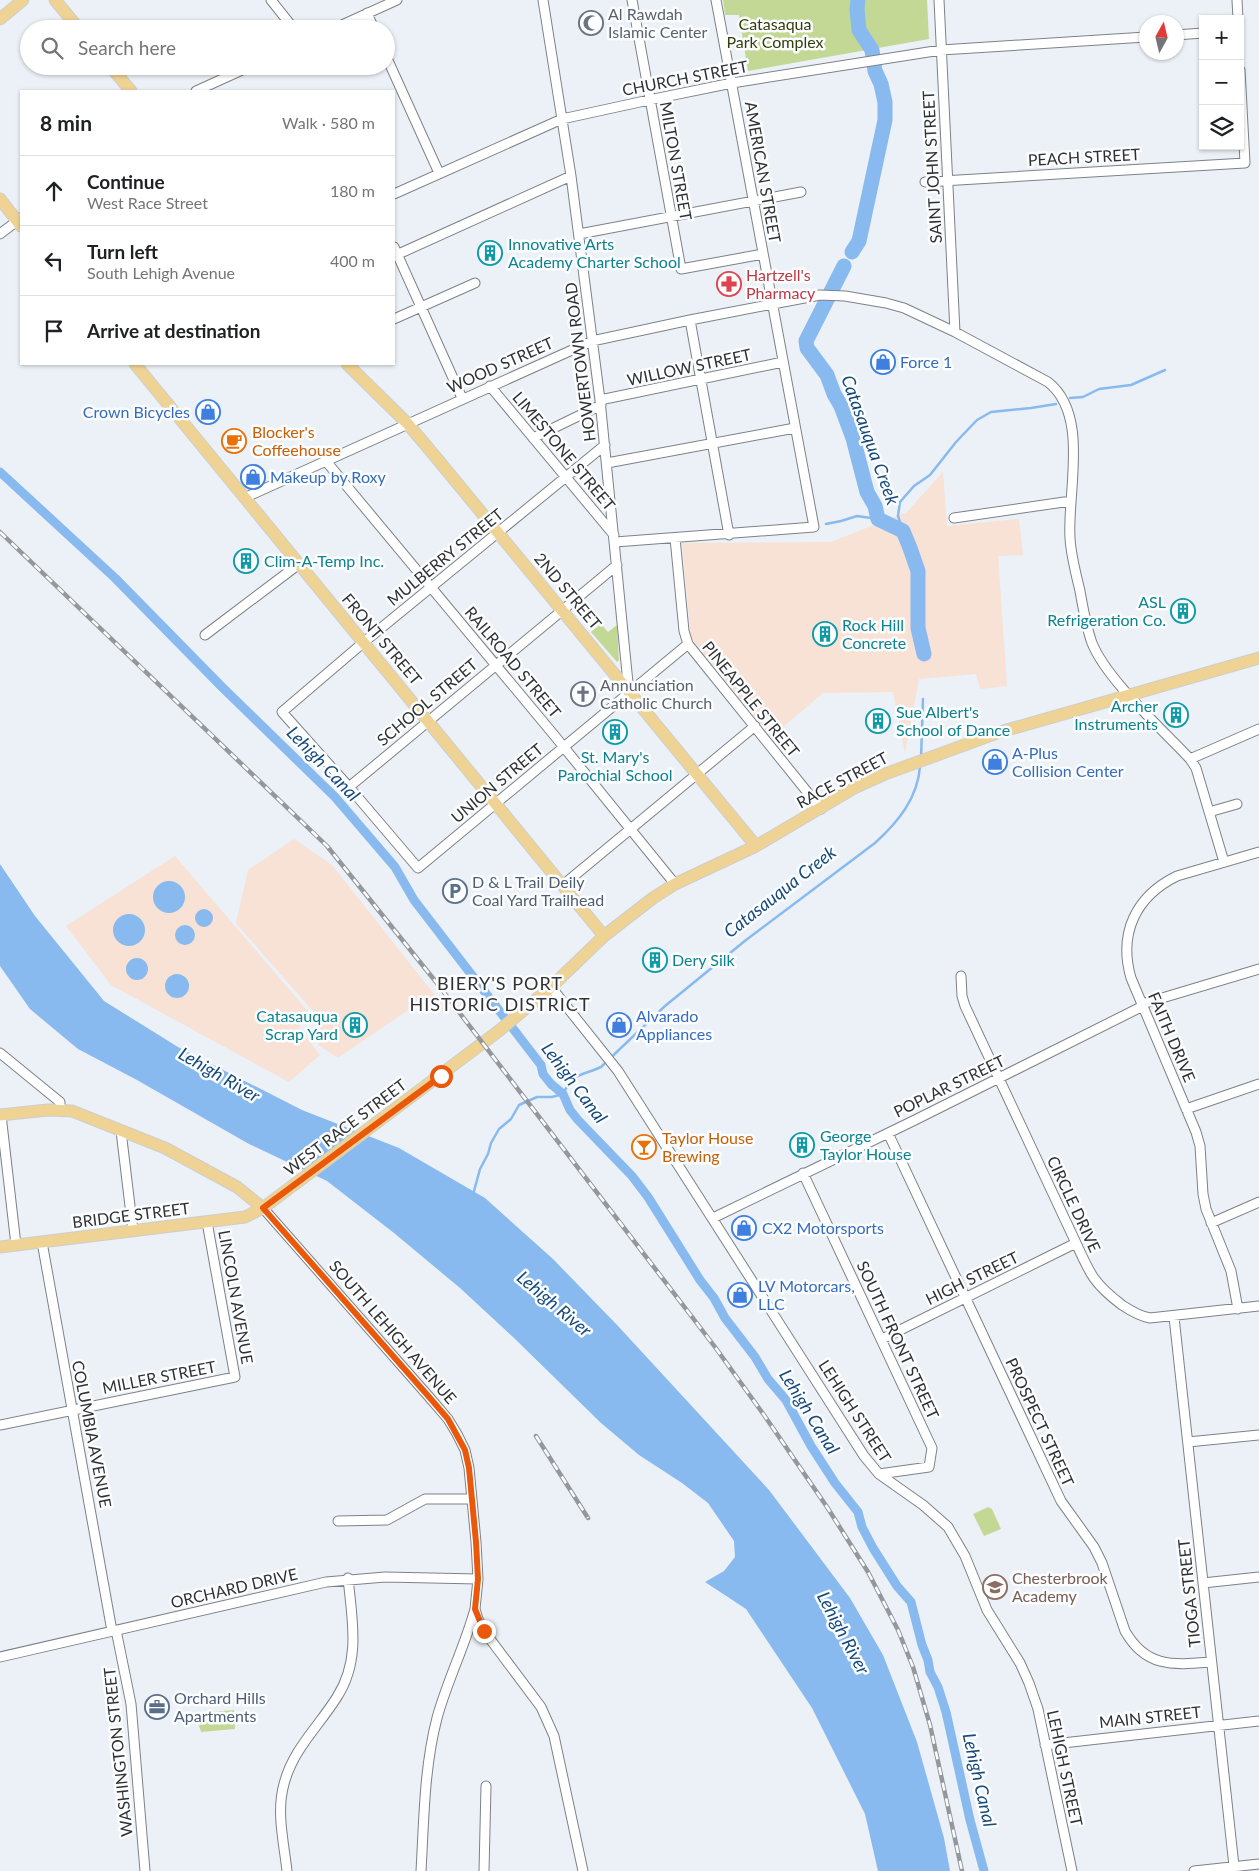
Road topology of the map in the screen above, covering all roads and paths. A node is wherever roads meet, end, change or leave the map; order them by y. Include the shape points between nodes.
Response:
1 (24, 0) edge
2 (55, 0) edge
3 (271, 0) edge
4 (397, 0) edge
5 (542, 0) edge
6 (632, 0) edge
7 (716, 0) edge
8 (939, 0) edge
9 (1236, 0) edge
10 (381, 3) edge
11 (367, 14) junction
12 (1238, 15) edge
13 (0, 19) edge
14 (72, 20) edge
15 (287, 20) edge
16 (353, 20) edge
17 (370, 20) edge
18 (1199, 33) edge
19 (1184, 34) edge
20 (1139, 37) edge
21 (941, 50) junction
22 (118, 75) edge
23 (231, 75) edge
24 (395, 75) edge
25 (732, 83) junction
26 (130, 90) edge
27 (198, 90) edge
28 (650, 100) junction
29 (1242, 105) edge
30 (562, 119) junction
31 (439, 173) junction
32 (571, 176) junction
33 (948, 180) junction
34 (925, 182) dead end
35 (801, 192) dead end
36 (395, 194) edge
37 (0, 199) edge
38 (753, 201) junction
39 (671, 216) junction
40 (20, 222) edge
41 (0, 234) edge
42 (579, 234) junction
43 (395, 252) edge
44 (763, 254) junction
45 (475, 283) dead end
46 (772, 304) junction
47 (421, 307) junction
48 (395, 319) edge
49 (690, 320) junction
50 (955, 332) junction
51 (592, 341) junction
52 (783, 362) junction
53 (136, 365) edge
54 (348, 365) edge
55 (702, 380) junction
56 (490, 386) junction
57 (462, 398) junction
58 (600, 403) junction
59 (407, 423) junction
60 (795, 428) junction
61 (534, 438) junction
62 (713, 444) junction
63 (605, 446) junction
64 (325, 460) junction
65 (607, 463) junction
66 (566, 476) junction
67 (244, 498) junction
68 (1071, 501) junction
69 (954, 518) dead end
70 (498, 532) junction
71 (729, 535) junction
72 (675, 538) junction
73 (614, 539) junction
74 (299, 564) junction
75 (617, 565) junction
76 (431, 587) junction
77 (562, 610) junction
78 (206, 635) dead end
79 (364, 642) junction
80 (688, 644) junction
81 (1259, 658) edge
82 (496, 665) junction
83 (629, 693) junction
84 (1130, 696) junction
85 (429, 721) junction
86 (754, 726) junction
87 (1259, 729) edge
88 (564, 748) junction
89 (1190, 759) junction
90 (696, 773) junction
91 (350, 787) junction
92 (496, 803) junction
93 (1238, 804) dead end
94 (821, 809) junction
95 (1209, 812) junction
96 (630, 828) junction
97 (756, 846) junction
98 (1259, 852) edge
99 (1224, 862) junction
100 (675, 884) junction
101 (563, 885) junction
102 (604, 936) junction
103 (1259, 969) edge
104 (962, 976) dead end
105 (551, 987) junction
106 (1143, 1005) junction
107 (517, 1016) joint
108 (0, 1053) edge
109 (998, 1078) junction
110 (1259, 1084) edge
111 (60, 1109) junction
112 (1186, 1109) junction
113 (0, 1115) edge
114 (121, 1131) junction
115 (888, 1133) junction
116 (803, 1173) junction
117 (1259, 1202) edge
118 (263, 1208) junction
119 (713, 1218) junction
120 (207, 1222) junction
121 (1211, 1223) junction
122 (133, 1231) junction
123 (42, 1242) junction
124 (1076, 1243) junction
125 (16, 1245) junction
126 (0, 1247) edge
127 (966, 1298) junction
128 (1259, 1306) edge
129 (1238, 1309) junction
130 (1174, 1317) junction
131 (882, 1339) junction
132 (235, 1377) joint
133 (71, 1410) junction
134 (0, 1425) edge
135 (1259, 1434) edge
136 (1188, 1442) junction
137 (879, 1474) junction
138 (472, 1499) junction
139 (338, 1521) dead end
140 (1259, 1577) edge
141 (348, 1578) junction
142 (478, 1579) junction
143 (1203, 1583) junction
144 (475, 1609) junction
145 (114, 1630) junction
146 (0, 1657) edge
147 (1211, 1662) junction
148 (1259, 1721) edge
149 (1218, 1726) junction
150 (1045, 1745) junction
151 (486, 1786) dead end
152 (1259, 1864) edge
153 (1234, 1866) junction
154 (145, 1871) edge
155 (287, 1871) edge
156 (422, 1871) edge
157 (484, 1871) edge
158 (583, 1871) edge
159 (1072, 1871) edge
160 (1194, 1871) edge

1 - 13 main road
2 - 14 main road
3 - 15 street
4 - 10 street
5 - 30 street, HOWERTOWN ROAD
6 - 28 street, MILTON STREET
7 - 25 street, AMERICAN STREET
8 - 21 street, SAINT JOHN STREET
9 - 12 street
10 - 11 street
11 - 16 street
11 - 17 street
18 - 19 street
20 - 21 street, CHURCH STREET
21 - 25 street, CHURCH STREET
21 - 33 street, SAINT JOHN STREET
22 - 26 main road
23 - 27 street
24 - 31 street
25 - 28 street, CHURCH STREET
25 - 38 street, AMERICAN STREET
28 - 30 street, CHURCH STREET
28 - 39 street, MILTON STREET
29 - 33 street, PEACH STREET via 1245,163
30 - 31 street, CHURCH STREET
30 - 32 street, HOWERTOWN ROAD
31 - 36 street, CHURCH STREET
32 - 42 street, HOWERTOWN ROAD
32 - 43 street
33 - 34 street, PEACH STREET
33 - 50 street, SAINT JOHN STREET
35 - 38 street
37 - 40 main road
38 - 39 street
38 - 44 street, AMERICAN STREET
39 - 42 street
39 - 44 street, MILTON STREET via 681,269
40 - 41 street
42 - 51 street, HOWERTOWN ROAD
43 - 47 street
44 - 46 street, AMERICAN STREET
45 - 47 street
46 - 49 street, WOOD STREET
46 - 50 street, WOOD STREET via 836,295 904,308
46 - 52 street, AMERICAN STREET
47 - 48 street
47 - 57 street
49 - 51 street, WOOD STREET
49 - 55 street
50 - 68 street, WOOD STREET via 1048,382 1060,394 1071,422
51 - 56 street, WOOD STREET
51 - 58 street, HOWERTOWN ROAD
52 - 55 street, WILLOW STREET
52 - 60 street, AMERICAN STREET
53 - 67 main road, FRONT STREET
54 - 59 main road, 2ND STREET
55 - 58 street, WILLOW STREET
55 - 62 street
56 - 57 street, WOOD STREET
56 - 61 street, LIMESTONE STREET
57 - 59 street, WOOD STREET
58 - 61 street, WILLOW STREET
58 - 63 street, HOWERTOWN ROAD
59 - 64 street, WOOD STREET
59 - 70 main road, 2ND STREET
60 - 62 street
60 - 71 street, AMERICAN STREET via 814,527
61 - 66 street, LIMESTONE STREET
62 - 65 street
62 - 71 street
63 - 65 street, HOWERTOWN ROAD
63 - 66 street, MULBERRY STREET
64 - 67 street, WOOD STREET
64 - 76 street, RAILROAD STREET
65 - 73 street, HOWERTOWN ROAD
66 - 70 street, MULBERRY STREET
66 - 73 street, LIMESTONE STREET
67 - 74 main road, FRONT STREET
68 - 69 street
68 - 84 street, WOOD STREET via 1070,540 1087,629 1100,658
70 - 76 street, MULBERRY STREET
70 - 77 main road, 2ND STREET
71 - 72 street
72 - 73 street
72 - 80 street, PINEAPPLE STREET
73 - 75 street, HOWERTOWN ROAD
74 - 78 street
74 - 79 main road, FRONT STREET
75 - 77 street, SCHOOL STREET
75 - 83 street, HOWERTOWN ROAD
76 - 79 street, MULBERRY STREET
76 - 82 street, RAILROAD STREET
77 - 82 street, SCHOOL STREET
77 - 83 main road, 2ND STREET
79 - 85 main road, FRONT STREET
79 - 91 street, MULBERRY STREET via 282,712
80 - 83 street, UNION STREET
80 - 86 street, PINEAPPLE STREET
81 - 84 main road, RACE STREET
82 - 85 street, SCHOOL STREET
82 - 88 street, RAILROAD STREET
83 - 88 street, UNION STREET
83 - 90 main road, 2ND STREET
84 - 89 street, WOOD STREET
84 - 94 main road, RACE STREET via 1000,732 932,756 856,787
85 - 91 street, SCHOOL STREET
85 - 92 main road, FRONT STREET
86 - 90 street
86 - 94 street, PINEAPPLE STREET
87 - 89 street
88 - 92 street, UNION STREET
88 - 96 street, RAILROAD STREET
89 - 95 street, WOOD STREET via 1196,768
90 - 96 street
90 - 97 main road, 2ND STREET
91 - 92 street, UNION STREET via 418,868
92 - 101 main road, FRONT STREET
93 - 95 street
94 - 97 main road, RACE STREET
95 - 99 street, WOOD STREET
96 - 100 street, RAILROAD STREET
96 - 101 street
97 - 100 main road, RACE STREET
98 - 99 street, FAITH DRIVE
99 - 106 street, FAITH DRIVE via 1165,882 1139,908 1129,931 1126,953 1131,978
100 - 102 main road, RACE STREET
101 - 102 main road, FRONT STREET
102 - 105 main road, RACE STREET
103 - 106 street, POPLAR STREET
104 - 109 street, CIRCLE DRIVE via 965,1006
105 - 107 main road, RACE STREET
105 - 119 street, LEHIGH STREET via 613,1063
106 - 109 street, POPLAR STREET
106 - 112 street, FAITH DRIVE
107 - 118 main road, WEST RACE STREET
108 - 111 street via 60,1102
109 - 115 street, POPLAR STREET
109 - 124 street, CIRCLE DRIVE
110 - 112 street
111 - 113 main road
111 - 114 main road, SOUTH LEHIGH AVENUE
112 - 121 street, FAITH DRIVE via 1200,1146 1203,1194
113 - 125 street
114 - 118 main road, SOUTH LEHIGH AVENUE via 186,1159 237,1187
114 - 122 street
115 - 116 street, POPLAR STREET
115 - 127 street, PROSPECT STREET
116 - 119 street, POPLAR STREET
116 - 131 street, SOUTH FRONT STREET
117 - 121 street
118 - 120 main road, BRIDGE STREET via 245,1217
118 - 138 street, SOUTH LEHIGH AVENUE via 448,1419 465,1450
119 - 137 street, LEHIGH STREET via 864,1456
120 - 122 main road, BRIDGE STREET
120 - 132 street, LINCOLN AVENUE
121 - 129 street, FAITH DRIVE via 1231,1270
122 - 123 main road, BRIDGE STREET
123 - 125 main road, BRIDGE STREET
123 - 133 street, COLUMBIA AVENUE
124 - 127 street, HIGH STREET
124 - 130 street, CIRCLE DRIVE via 1091,1275 1106,1293 1142,1317
125 - 126 main road, BRIDGE STREET
127 - 131 street, HIGH STREET
127 - 147 street, PROSPECT STREET via 1061,1501 1094,1546 1130,1640 1144,1654 1162,1663
128 - 129 street, CIRCLE DRIVE
129 - 130 street, CIRCLE DRIVE
130 - 136 street, TIOGA STREET
131 - 137 street, SOUTH FRONT STREET via 932,1448 929,1467
132 - 133 street, MILLER STREET
133 - 134 street, MILLER STREET
133 - 145 street, COLUMBIA AVENUE
135 - 136 street
136 - 143 street, TIOGA STREET
137 - 150 street, LEHIGH STREET via 936,1515 957,1541 987,1610 1029,1683
138 - 139 street via 425,1499 387,1520
138 - 142 street, SOUTH LEHIGH AVENUE
140 - 143 street
141 - 142 street, ORCHARD DRIVE
141 - 145 street, ORCHARD DRIVE
141 - 155 street via 354,1645 348,1674 337,1697 297,1752 283,1786 281,1812
142 - 144 street, SOUTH LEHIGH AVENUE
143 - 147 street, TIOGA STREET
144 - 156 street via 433,1738 427,1780
144 - 158 street, SOUTH LEHIGH AVENUE via 484,1631 548,1721
145 - 146 street, ORCHARD DRIVE
145 - 154 street, WASHINGTON STREET via 131,1704
147 - 149 street, TIOGA STREET
148 - 149 street, MAIN STREET
149 - 150 street, MAIN STREET
149 - 153 street, TIOGA STREET
150 - 159 street, LEHIGH STREET
151 - 157 street
152 - 153 street
153 - 160 street

